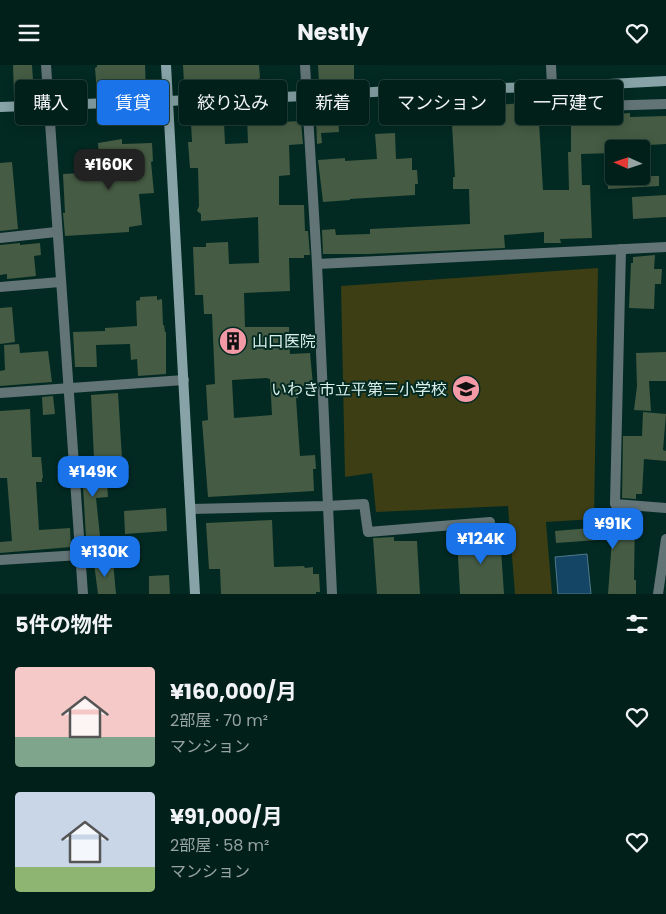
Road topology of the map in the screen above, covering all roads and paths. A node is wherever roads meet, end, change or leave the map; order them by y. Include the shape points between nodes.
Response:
1 (46, 65) edge
2 (166, 65) edge
3 (305, 65) edge
4 (554, 67) edge
5 (47, 80) edge
6 (167, 80) edge
7 (306, 80) edge
8 (553, 80) edge
9 (666, 81) edge
10 (623, 83) edge
11 (515, 88) edge
12 (369, 92) edge
13 (297, 96) edge
14 (169, 101) edge
15 (666, 104) edge
16 (623, 105) edge
17 (15, 106) edge
18 (0, 107) edge
19 (169, 118) edge
20 (49, 125) edge
21 (309, 125) edge
22 (56, 232) junction
23 (0, 238) edge
24 (666, 247) edge
25 (621, 249) junction
26 (317, 265) junction
27 (60, 282) junction
28 (0, 287) edge
29 (184, 380) junction
30 (68, 388) junction
31 (0, 393) edge
32 (327, 506) junction
33 (666, 508) edge
34 (190, 509) junction
35 (490, 522) dead end
36 (666, 539) edge
37 (80, 555) junction
38 (0, 560) edge
39 (83, 594) edge
40 (195, 594) edge
41 (332, 594) edge
42 (658, 594) edge

1 - 5 street
2 - 6 street
3 - 7 street
4 - 8 street
9 - 10 street
11 - 12 street
13 - 14 street
15 - 16 street
17 - 18 street
19 - 29 street
20 - 22 street
21 - 26 street
22 - 23 street
22 - 27 street
24 - 25 street
25 - 26 street
25 - 33 street via 615,505
26 - 32 street
27 - 28 street
27 - 30 street
29 - 30 street
29 - 34 street
30 - 31 street
30 - 37 street
32 - 34 street
32 - 35 street via 364,504 368,532
32 - 41 street
34 - 40 street
36 - 42 street
37 - 38 street
37 - 39 street

